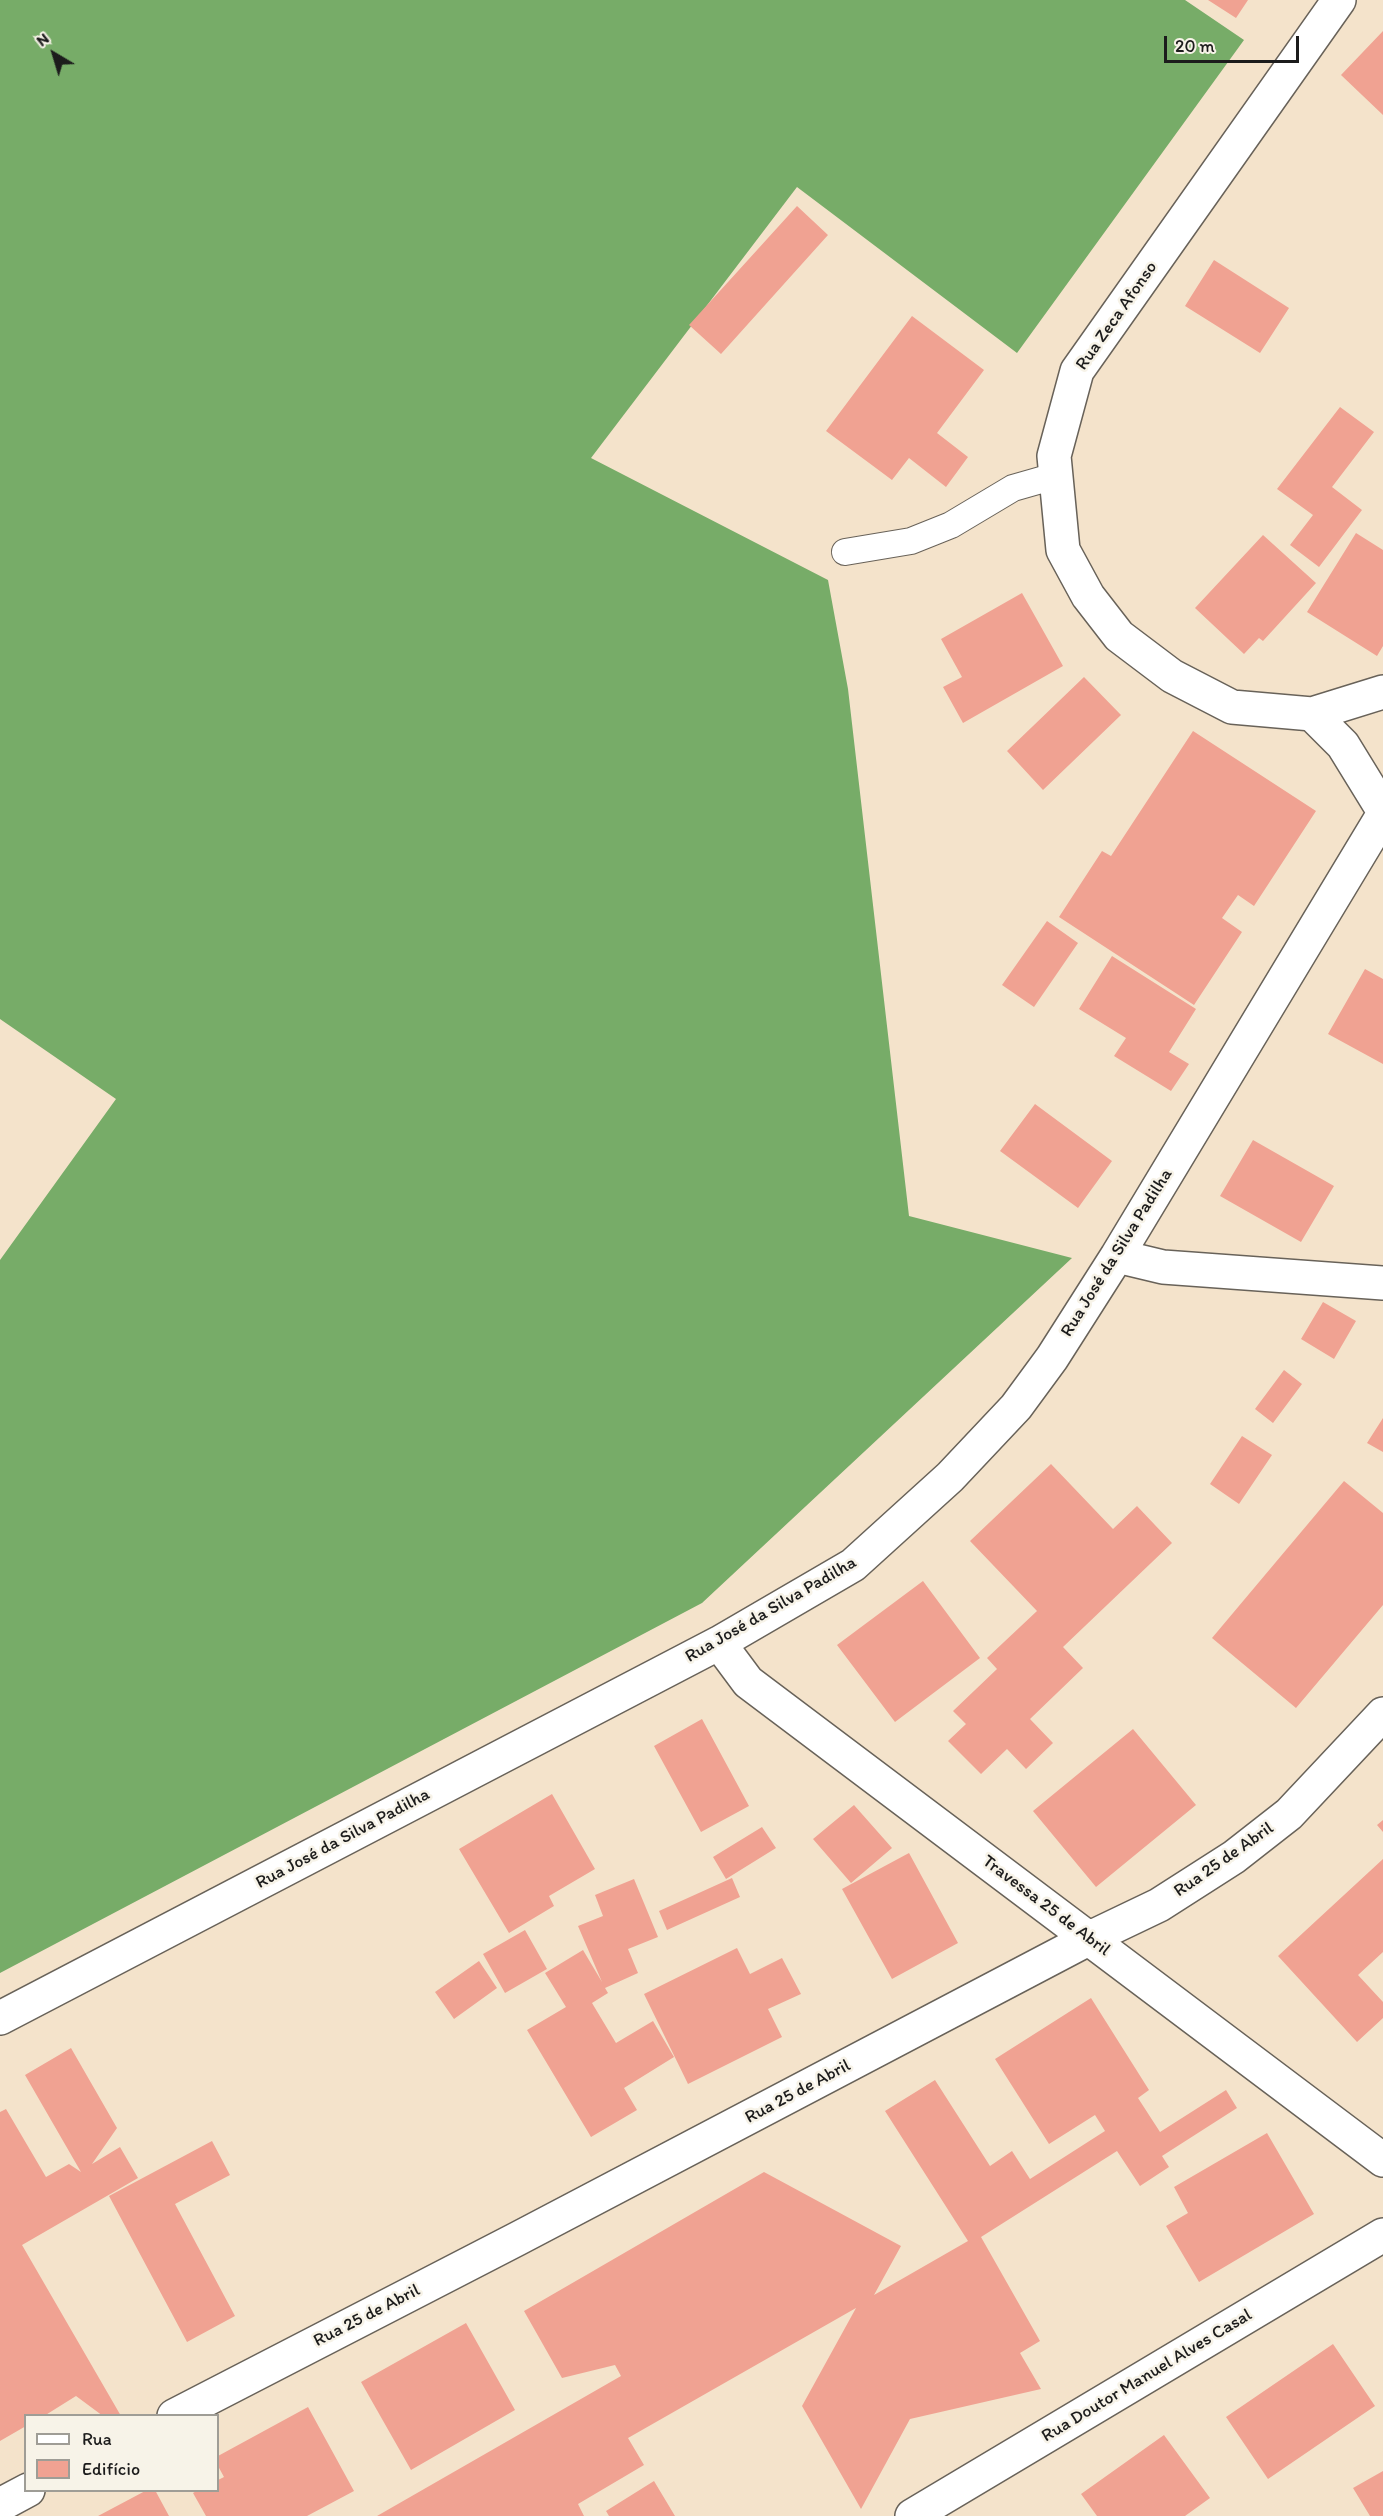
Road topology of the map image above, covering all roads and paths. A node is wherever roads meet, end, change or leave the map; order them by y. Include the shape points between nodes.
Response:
1 (1339, 0) edge
2 (1055, 476) junction
3 (845, 552) dead end
4 (1383, 692) edge
5 (1312, 714) junction
6 (1383, 812) edge
7 (1117, 1256) junction
8 (1383, 1282) edge
9 (719, 1643) junction
10 (1383, 1714) edge
11 (1090, 1938) junction
12 (0, 2018) edge
13 (1383, 2160) edge
14 (1383, 2235) edge
15 (176, 2414) edge
16 (24, 2492) edge
17 (0, 2505) edge
18 (912, 2516) edge

1 - 2 street, Rua Zeca Afonso via 1077,371 1054,456
2 - 3 lane via 1013,488 951,525 911,541
2 - 5 street, Rua Zeca Afonso via 1063,550 1088,596 1119,636 1172,676 1232,706
4 - 5 street, Rua Zeca Afonso
5 - 6 street via 1343,745
6 - 7 street, Rua José da Silva Padilha
7 - 8 street via 1163,1267
7 - 9 street, Rua José da Silva Padilha via 1016,1407 950,1477 853,1565
9 - 11 street, Travessa 25 de Abril via 748,1682
9 - 12 street, Rua José da Silva Padilha
10 - 11 street, Rua 25 de Abril via 1289,1814 1234,1857 1160,1905
11 - 13 street, Travessa 25 de Abril
11 - 15 street, Rua 25 de Abril
14 - 18 street, Rua Doutor Manuel Alves Casal
16 - 17 street

